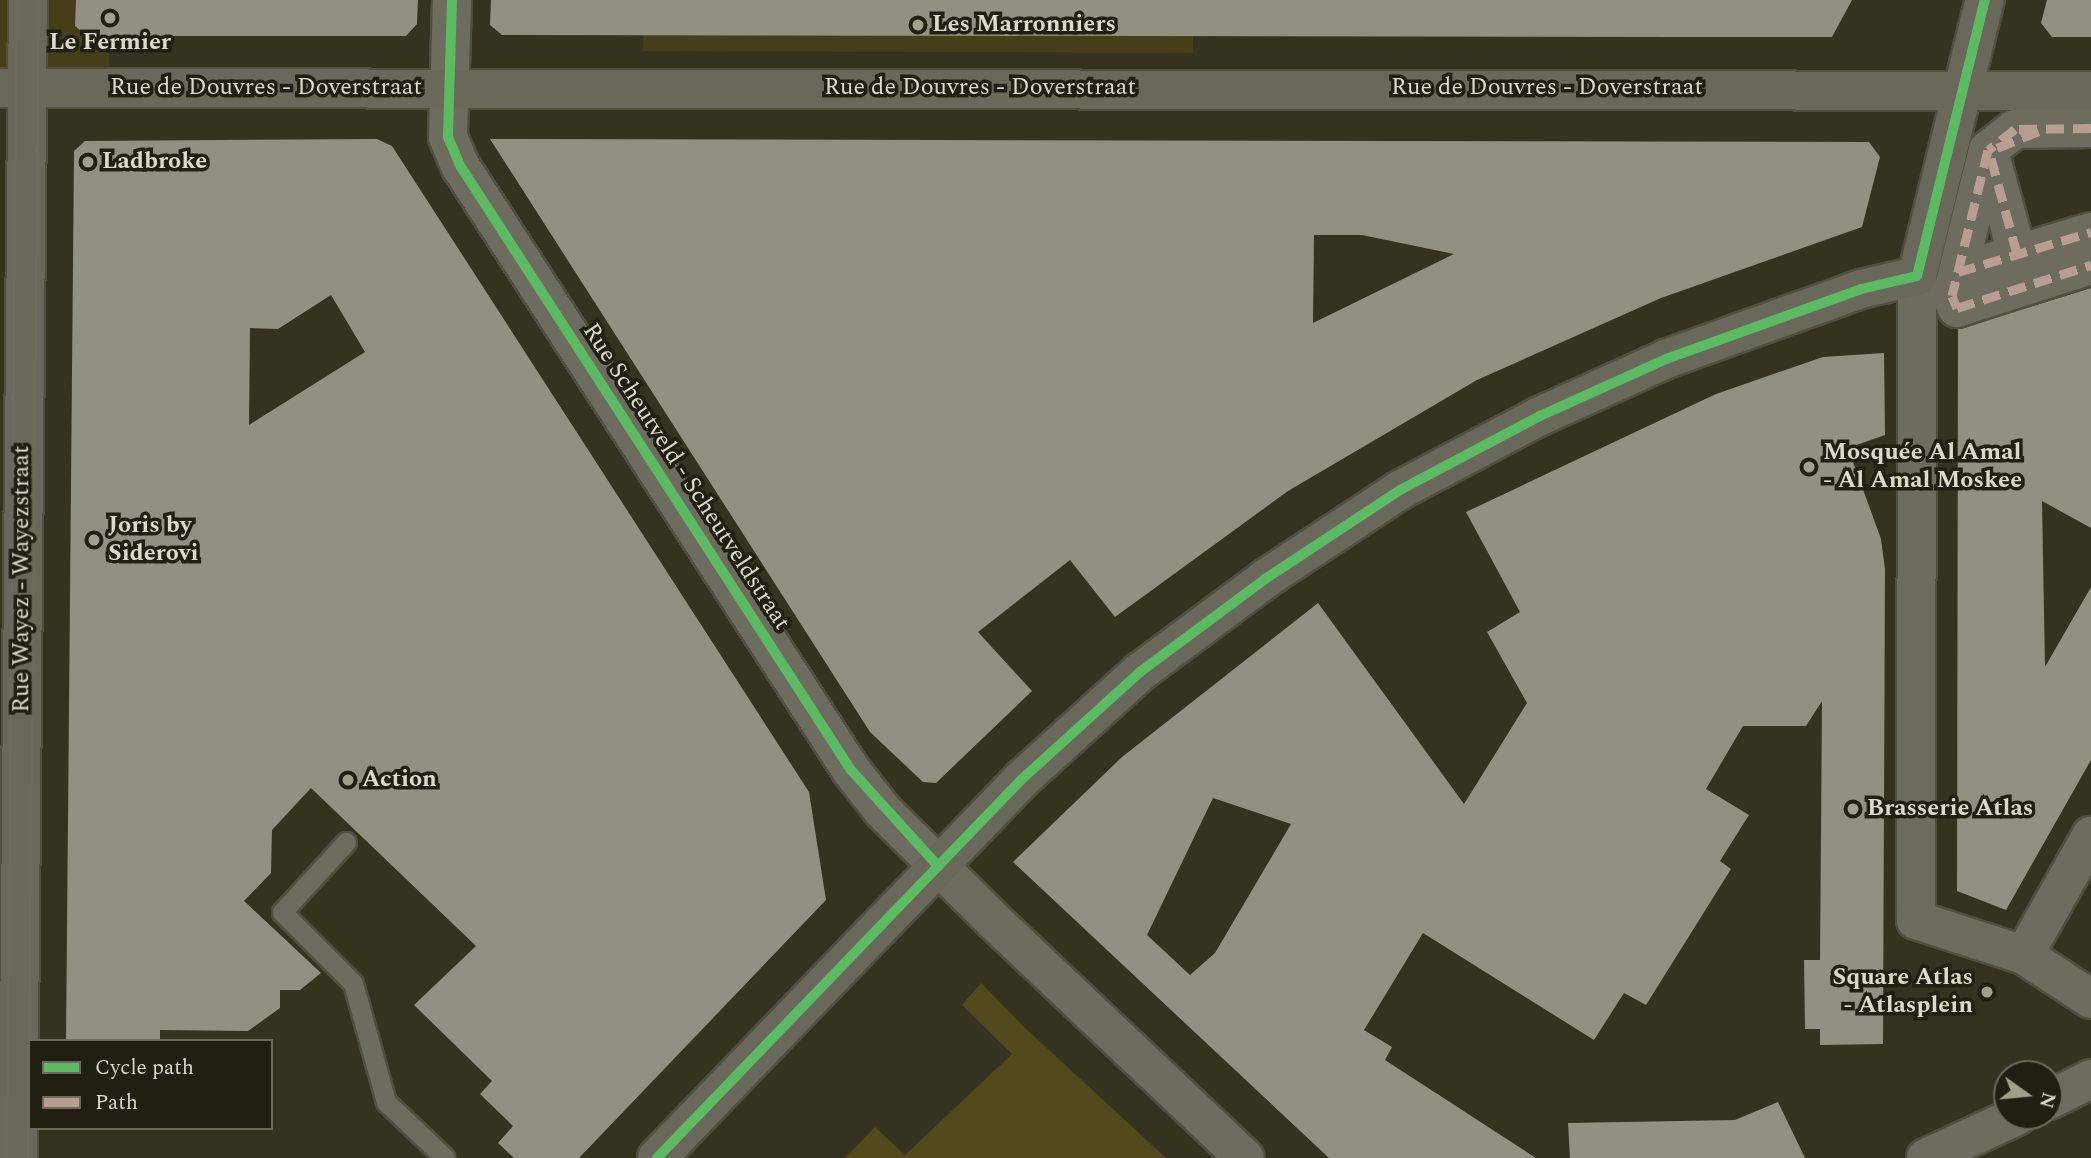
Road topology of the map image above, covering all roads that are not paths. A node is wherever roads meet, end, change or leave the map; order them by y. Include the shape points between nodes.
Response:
1 (28, 0) edge
2 (452, 0) edge
3 (1984, 0) edge
4 (450, 87) junction
5 (13, 89) edge
6 (1960, 90) junction
7 (2091, 91) edge
8 (2091, 128) edge
9 (1988, 158) junction
10 (2091, 232) edge
11 (2017, 254) junction
12 (2091, 265) edge
13 (1958, 272) junction
14 (1917, 275) junction
15 (11, 563) edge
16 (2091, 836) edge
17 (346, 842) dead end
18 (938, 866) junction
19 (2024, 955) junction
20 (2091, 999) edge
21 (2091, 1079) edge
22 (2063, 1093) edge
23 (1993, 1127) edge
24 (18, 1158) edge
25 (446, 1158) edge
26 (657, 1158) edge
27 (1245, 1158) edge
28 (1926, 1158) edge

1 - 5 street, Rue Wayez - Wayezstraat
2 - 4 street, Rue Scheutveld - Scheutveldstraat
3 - 6 street
4 - 5 street, Rue de Douvres - Doverstraat
4 - 6 street, Rue de Douvres - Doverstraat
4 - 18 street, Rue Scheutveld - Scheutveldstraat via 448,137 461,167 851,770
5 - 15 street, Rue Wayez - Wayezstraat
6 - 7 street, Rue de Douvres - Doverstraat
6 - 14 street
8 - 9 street via 2015,128
9 - 11 street
9 - 13 street
10 - 11 street
11 - 13 street
12 - 13 street via 1957,308 1952,296
14 - 18 street via 1861,289 1665,359 1400,491 1140,672
14 - 19 street via 1916,920
15 - 24 street, Rue Wayez - Wayezstraat
16 - 19 street
17 - 25 lane via 282,912 353,983 386,1102
18 - 26 street
18 - 27 street, Rue Scheutveld - Scheutveldstraat
19 - 20 street
21 - 22 street
23 - 28 street

